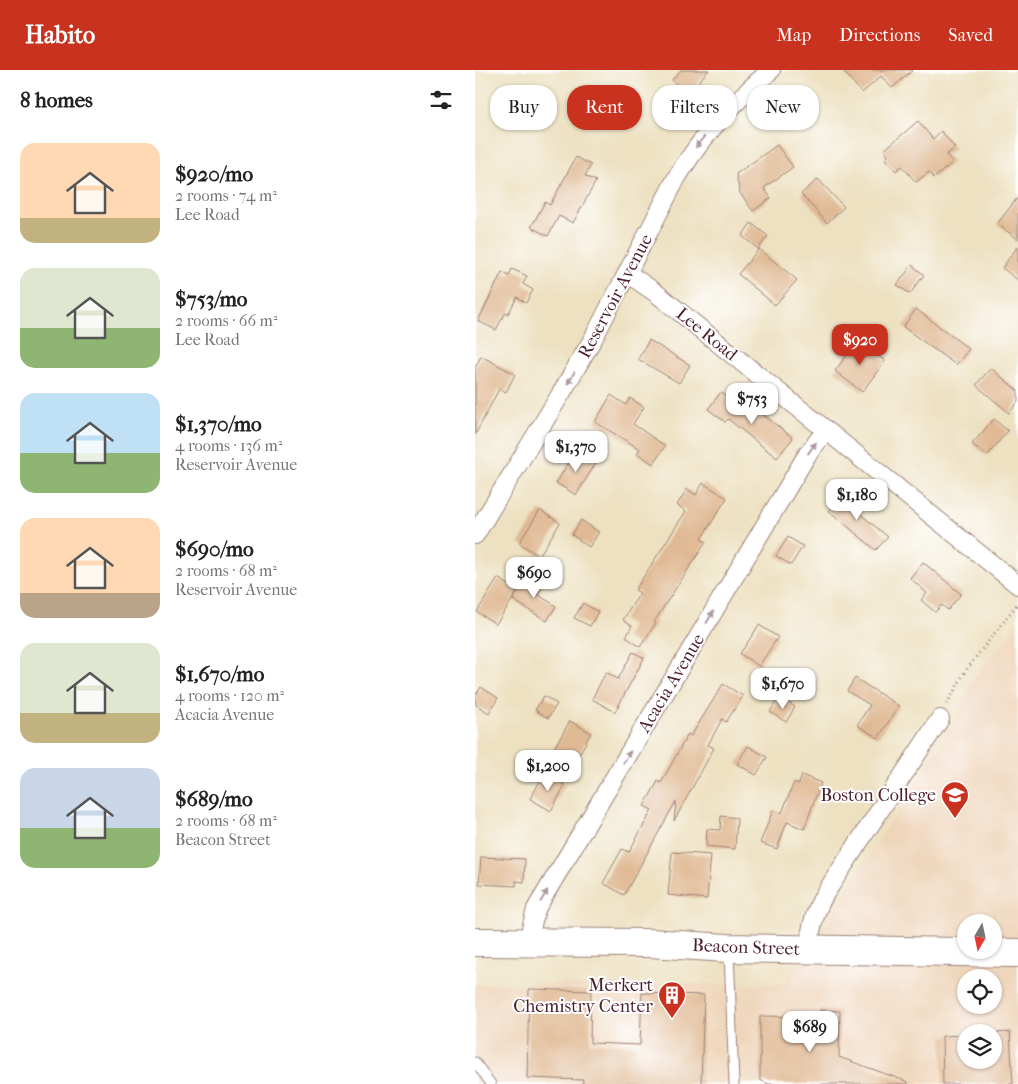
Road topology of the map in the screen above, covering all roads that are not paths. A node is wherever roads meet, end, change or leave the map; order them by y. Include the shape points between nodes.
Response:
1 (771, 70) edge
2 (627, 274) junction
3 (826, 430) junction
4 (475, 535) edge
5 (1018, 586) edge
6 (940, 719) road end
7 (475, 942) edge
8 (529, 942) junction
9 (729, 948) junction
10 (809, 949) junction
11 (1018, 953) edge
12 (475, 1062) edge
13 (491, 1084) edge
14 (734, 1084) edge

1 -> 2 street, Reservoir Avenue via 729,109 693,151
2 - 3 street, Lee Road via 656,293
2 -> 4 street, Reservoir Avenue via 573,375
3 - 5 street, Lee Road
8 -> 3 street, Acacia Avenue via 536,909 807,455
6 - 10 street via 826,892 817,908
7 - 8 main road, Beacon Street
8 - 9 main road, Beacon Street via 650,943
9 - 10 main road, Beacon Street
9 - 14 lane
10 - 11 main road, Beacon Street
12 - 13 lane

